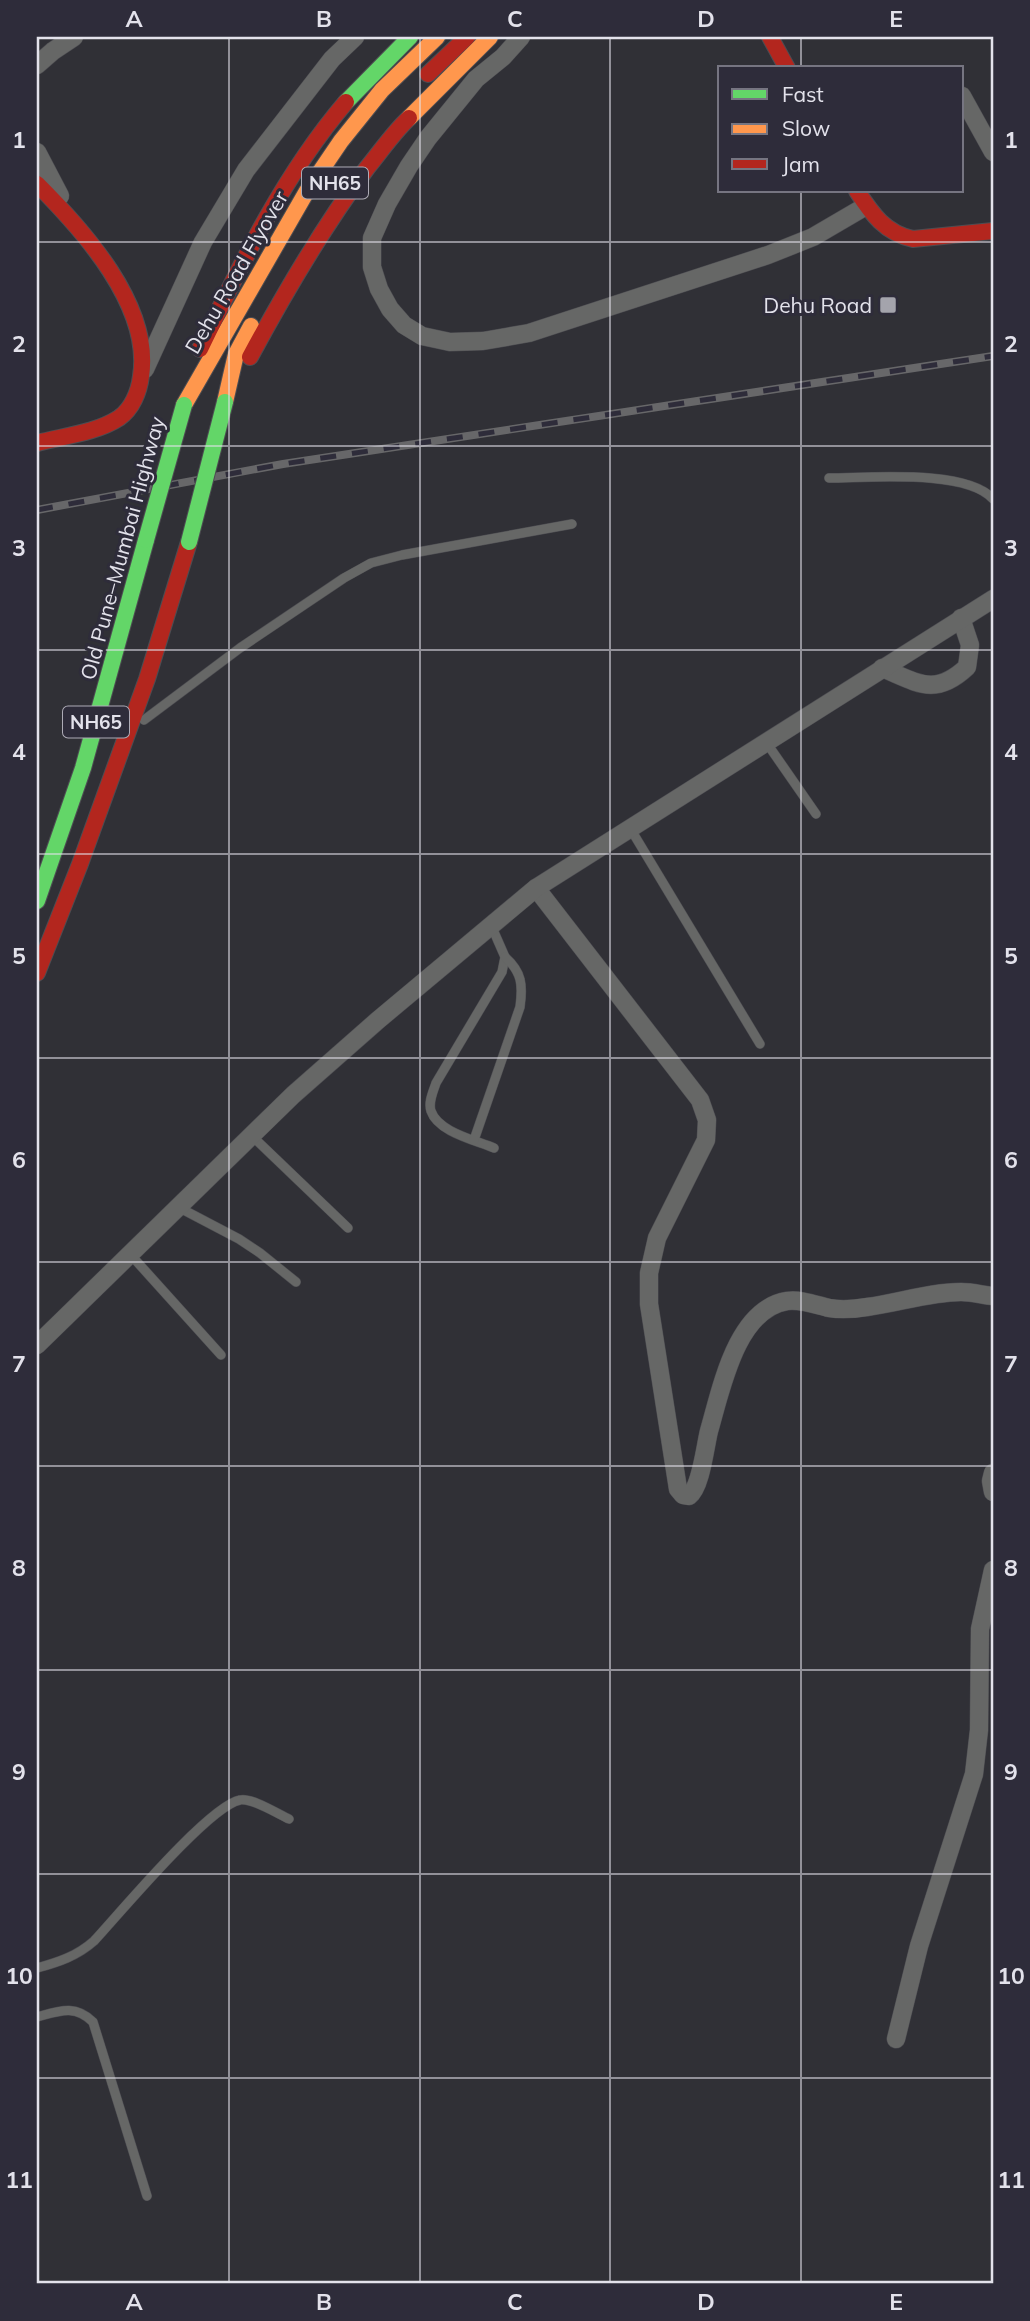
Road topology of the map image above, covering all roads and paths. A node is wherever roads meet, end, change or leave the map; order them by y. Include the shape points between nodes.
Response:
1 (74, 37) edge
2 (355, 37) edge
3 (410, 37) edge
4 (437, 37) edge
5 (467, 37) edge
6 (490, 37) edge
7 (521, 37) edge
8 (770, 37) edge
9 (37, 65) edge
10 (786, 66) edge
11 (419, 82) dead end
12 (964, 100) edge
13 (37, 152) edge
14 (993, 152) edge
15 (37, 184) edge
16 (862, 198) edge
17 (71, 218) junction
18 (993, 231) edge
19 (292, 251) dead end
20 (145, 370) junction
21 (225, 402) junction
22 (184, 405) junction
23 (37, 443) edge
24 (829, 478) dead end
25 (993, 499) edge
26 (572, 524) dead end
27 (993, 599) edge
28 (961, 618) junction
29 (882, 668) junction
30 (126, 734) junction
31 (766, 742) junction
32 (816, 814) dead end
33 (631, 828) junction
34 (50, 854) junction
35 (80, 864) junction
36 (536, 888) junction
37 (37, 901) edge
38 (491, 925) junction
39 (505, 957) junction
40 (37, 973) edge
41 (760, 1044) dead end
42 (251, 1135) junction
43 (474, 1140) junction
44 (494, 1148) dead end
45 (178, 1207) junction
46 (348, 1228) dead end
47 (130, 1254) junction
48 (296, 1282) dead end
49 (993, 1296) edge
50 (37, 1345) edge
51 (221, 1355) dead end
52 (993, 1473) edge
53 (993, 1492) edge
54 (993, 1570) edge
55 (289, 1819) dead end
56 (37, 1968) edge
57 (37, 2017) edge
58 (896, 2039) dead end
59 (147, 2196) dead end

1 - 9 street
2 - 20 street via 332,59 246,170 203,242
3 - 22 main road via 353,94 290,176 197,354
4 - 22 main road, Dehu Road Flyover / NH65 via 382,90 341,141 307,191
5 - 11 main road
6 - 21 main road via 397,129 341,203
7 - 16 street via 476,79 428,138 387,204 372,238 372,267 379,289 404,326 422,336 471,342 529,333 813,237
8 - 10 main road
12 - 14 street
13 - 17 street
15 - 17 main road
16 - 18 main road via 887,231 901,238
17 - 20 main road via 117,282 135,325
19 - 21 main road, Dehu Road Flyover via 236,354
20 - 23 main road via 127,411 107,424
21 - 30 main road, bridge via 189,542
22 - 34 main road, Old Pune–Mumbai Highway / NH65, bridge via 100,707
24 - 25 lane via 947,478 970,484
26 - 30 lane via 371,564 240,648
27 - 28 street
28 - 29 street
28 - 29 street via 969,656 967,667 954,679 934,686
29 - 31 street
30 - 35 main road, NH65
31 - 32 lane
31 - 33 street
33 - 36 street
33 - 41 lane
34 - 35 lane
34 - 37 main road, Old Pune–Mumbai Highway / NH65
35 - 40 main road, NH65
36 - 38 street
36 - 49 street via 700,1100 707,1120 706,1140 657,1238 649,1273 662,1393 678,1489 683,1495 689,1496 697,1485 709,1430 744,1332 769,1306 789,1300 833,1308 865,1307 961,1292
38 - 39 lane
38 - 42 street
39 - 43 lane via 521,976 520,1007
39 - 43 lane via 502,972 430,1098 437,1122
42 - 45 street
42 - 46 lane
43 - 44 lane
45 - 47 street
45 - 48 lane via 250,1246
47 - 50 street
47 - 51 lane
52 - 53 street
54 - 58 street via 980,1629 974,1774 919,1946
55 - 56 lane via 252,1801 230,1804 162,1866 84,1950
57 - 59 lane via 72,2010 93,2022

